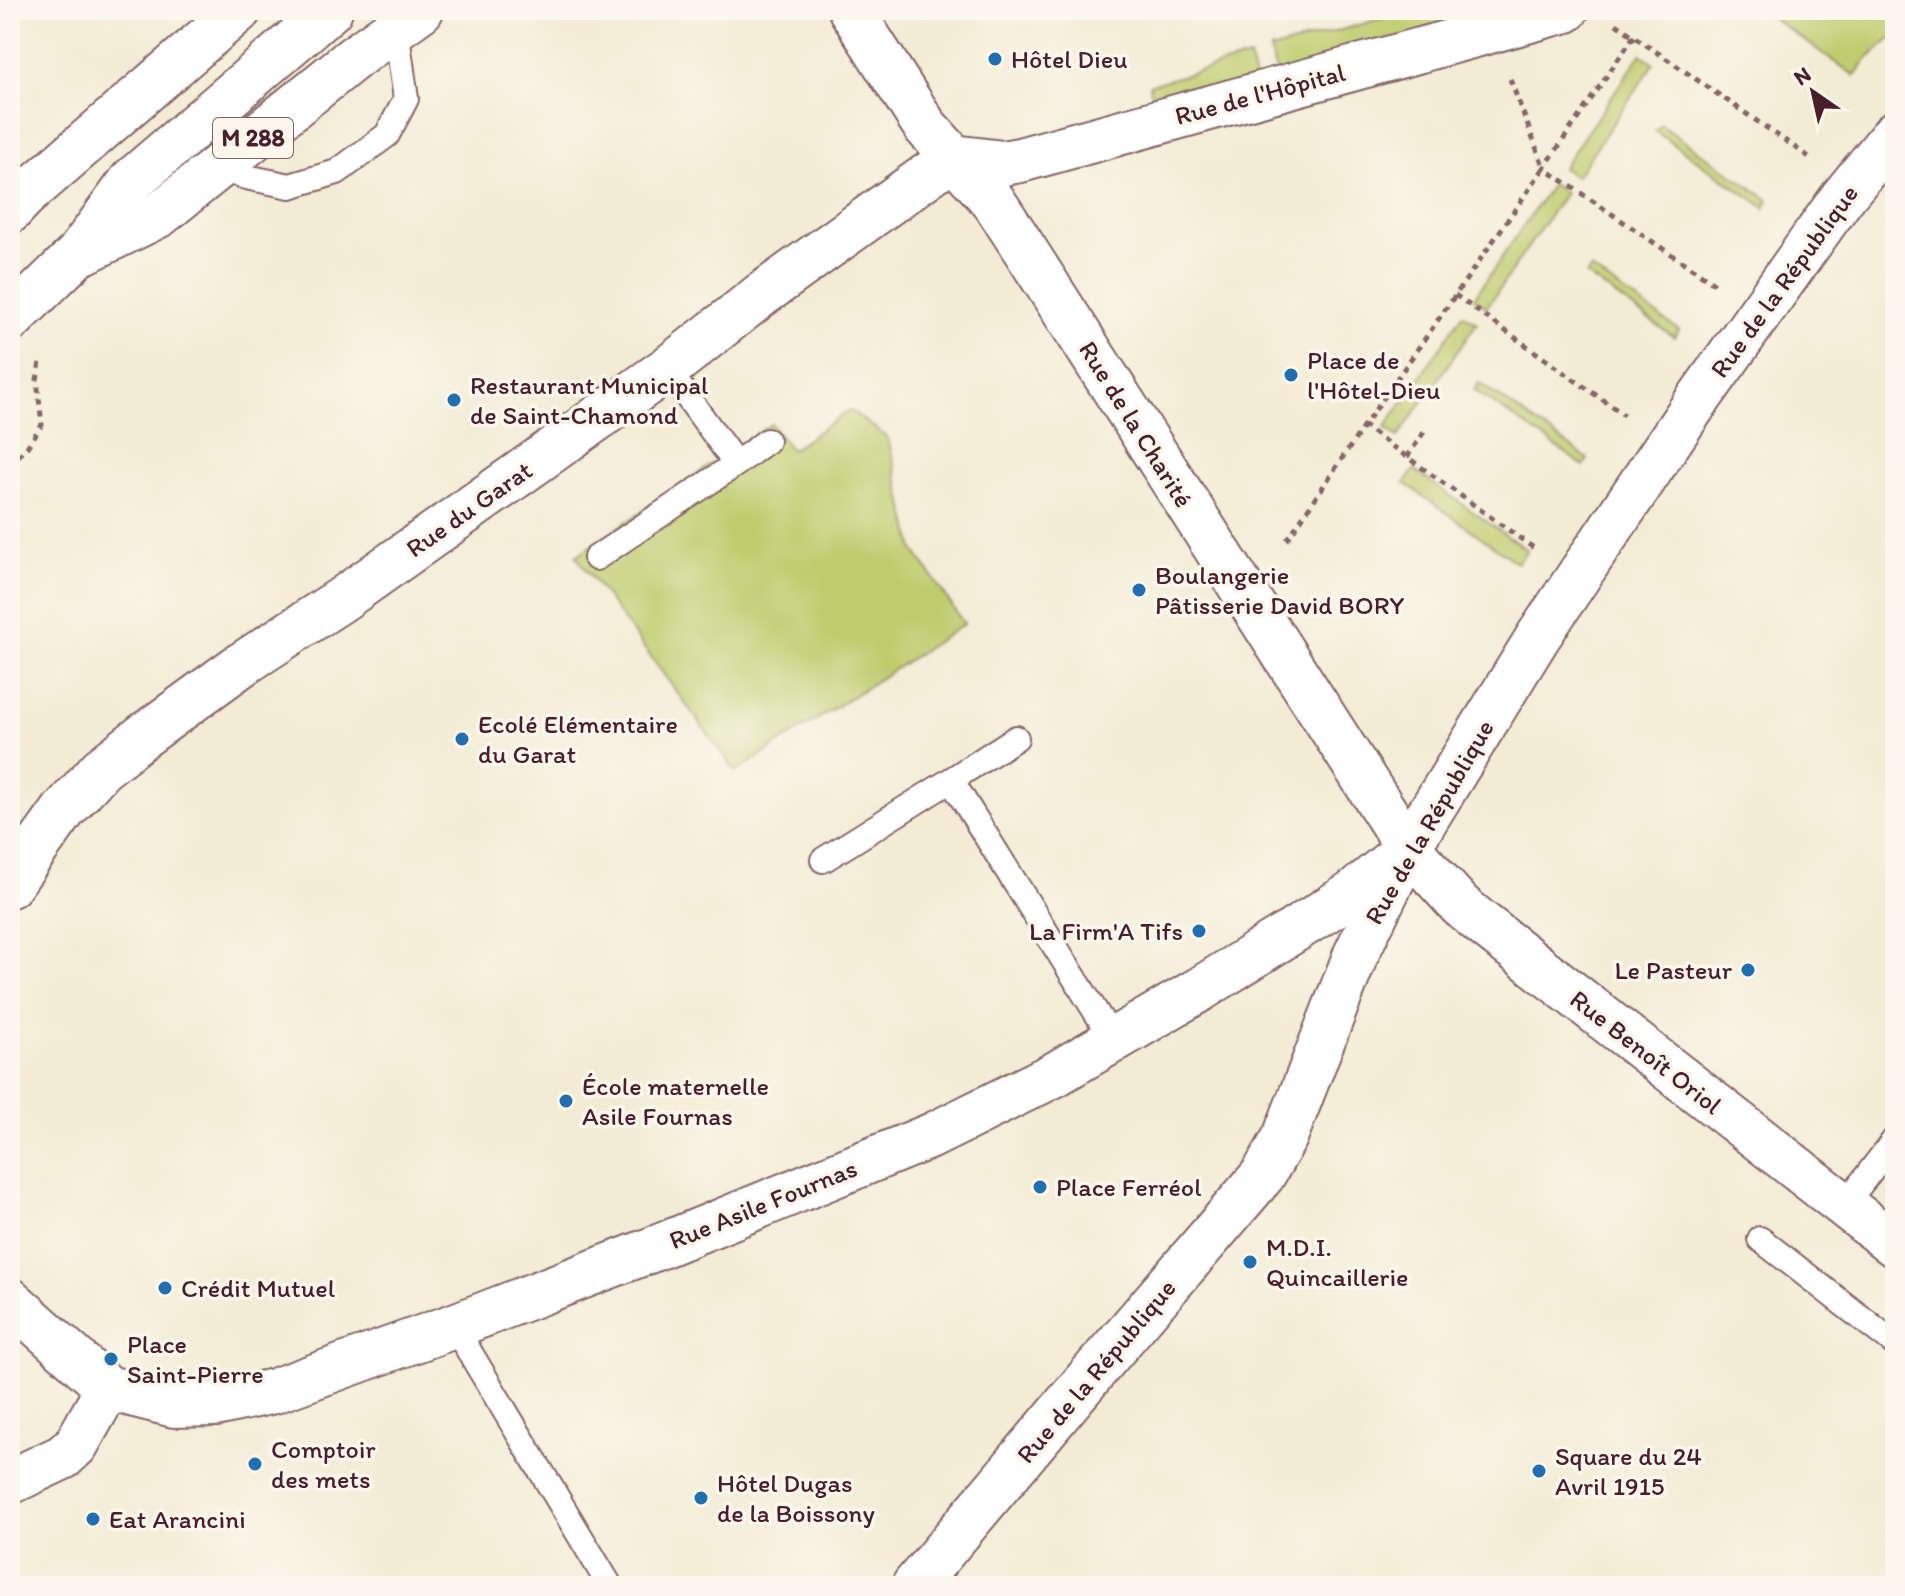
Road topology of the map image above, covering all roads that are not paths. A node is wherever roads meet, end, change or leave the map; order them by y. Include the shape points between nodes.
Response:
1 (239, 10) edge
2 (330, 10) edge
3 (851, 10) edge
4 (1587, 14) edge
5 (409, 19) edge
6 (1895, 133) edge
7 (953, 157) junction
8 (217, 168) junction
9 (10, 211) edge
10 (78, 254) junction
11 (10, 320) edge
12 (667, 369) junction
13 (767, 441) dead end
14 (736, 464) junction
15 (596, 558) dead end
16 (1016, 738) dead end
17 (951, 780) junction
18 (1408, 848) junction
19 (823, 860) dead end
20 (10, 885) edge
21 (1114, 1041) junction
22 (1895, 1139) edge
23 (1843, 1207) junction
24 (1760, 1239) dead end
25 (1895, 1245) edge
26 (10, 1300) edge
27 (454, 1326) junction
28 (1895, 1344) edge
29 (108, 1388) junction
30 (10, 1482) edge
31 (610, 1586) edge
32 (914, 1586) edge

1 - 9 street
2 - 10 street, M 288 via 132,180
3 - 7 street, Rue de la Charité via 925,126
4 - 7 street, Rue de l'Hôpital via 1491,30 1020,160
5 - 8 street, M 288
5 - 8 lane via 406,99 387,135 337,172 290,186
6 - 18 street, Rue de la République via 1834,210 1612,526
7 - 12 street, Rue du Garat
7 - 18 street, Rue de la Charité via 994,202
8 - 10 street, M 288 via 159,215
10 - 11 street, M 288
12 - 14 lane
12 - 20 street, Rue du Garat via 143,736 101,769 64,810
13 - 14 lane
14 - 15 lane
16 - 17 lane
17 - 19 lane
17 - 21 lane
18 - 21 street, Rue Asile Fournas via 1352,894
18 - 23 street, Rue Benoît Oriol via 1479,921
18 - 32 street, Rue de la République via 1356,954 1285,1137 1263,1175
21 - 27 street, Rue Asile Fournas via 933,1135
22 - 23 lane
23 - 25 street, Rue Benoît Oriol
24 - 28 lane
26 - 29 street
27 - 29 street, Rue Asile Fournas via 274,1391 215,1404 174,1405
27 - 31 lane
29 - 30 street via 76,1445 63,1457

